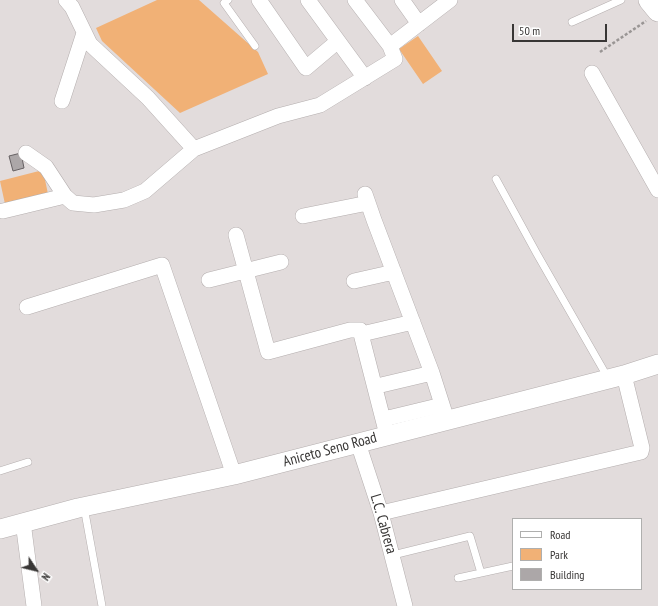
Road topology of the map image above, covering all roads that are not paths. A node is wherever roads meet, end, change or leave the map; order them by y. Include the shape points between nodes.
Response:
1 (228, 0) edge
2 (259, 0) edge
3 (308, 0) edge
4 (355, 0) edge
5 (402, 0) edge
6 (450, 0) edge
7 (621, 0) edge
8 (73, 2) edge
9 (572, 22) dead end
10 (419, 24) junction
11 (84, 34) junction
12 (338, 41) junction
13 (255, 46) dead end
14 (390, 46) junction
15 (592, 73) dead end
16 (365, 78) junction
17 (62, 100) dead end
18 (194, 149) junction
19 (26, 153) dead end
20 (496, 179) dead end
21 (658, 190) edge
22 (66, 196) junction
23 (3, 210) dead end
24 (303, 216) dead end
25 (236, 235) dead end
26 (281, 262) dead end
27 (247, 271) junction
28 (394, 272) junction
29 (209, 280) dead end
30 (354, 280) dead end
31 (27, 307) dead end
32 (413, 322) junction
33 (366, 333) dead end
34 (658, 364) edge
35 (432, 373) junction
36 (616, 376) junction
37 (377, 386) dead end
38 (445, 413) junction
39 (386, 427) junction
40 (358, 443) junction
41 (28, 462) dead end
42 (0, 471) edge
43 (234, 475) junction
44 (84, 507) junction
45 (381, 512) junction
46 (23, 522) junction
47 (0, 529) edge
48 (393, 555) junction
49 (512, 566) edge
50 (481, 573) junction
51 (458, 578) dead end
52 (34, 606) edge
53 (102, 606) edge
54 (405, 606) edge

1 - 13 lane via 224,3
2 - 12 street via 306,68
3 - 12 street
4 - 14 street
5 - 10 street
6 - 10 street
7 - 9 lane
8 - 11 street
10 - 14 street
11 - 17 street
11 - 18 street via 90,44 148,98
12 - 16 street
14 - 16 street via 395,59
15 - 21 street
16 - 18 street via 320,105 278,116
18 - 22 street via 145,191 124,200 94,204 73,203
19 - 22 street via 46,167
20 - 36 lane via 537,254
22 - 23 street
24 - 28 street via 366,198
25 - 27 street
26 - 27 street
27 - 29 street
27 - 39 street via 268,352 350,330 360,330
28 - 30 street
28 - 32 street
31 - 43 street via 162,265
32 - 33 street
32 - 35 street
34 - 36 street, Aniceto Seno Road
35 - 37 street
35 - 38 street
36 - 38 street, Aniceto Seno Road
36 - 45 street via 642,448 641,452
38 - 39 street, Aniceto Seno Road
39 - 40 street, Aniceto Seno Road
40 - 43 street, Aniceto Seno Road
40 - 45 street, L.C. Cabrera
41 - 42 lane
43 - 44 street, Aniceto Seno Road
44 - 46 street, Aniceto Seno Road
44 - 53 lane
45 - 48 street, L.C. Cabrera
46 - 47 street, Aniceto Seno Road
46 - 52 street
48 - 50 lane via 470,536
48 - 54 street, L.C. Cabrera
49 - 50 lane
50 - 51 lane

